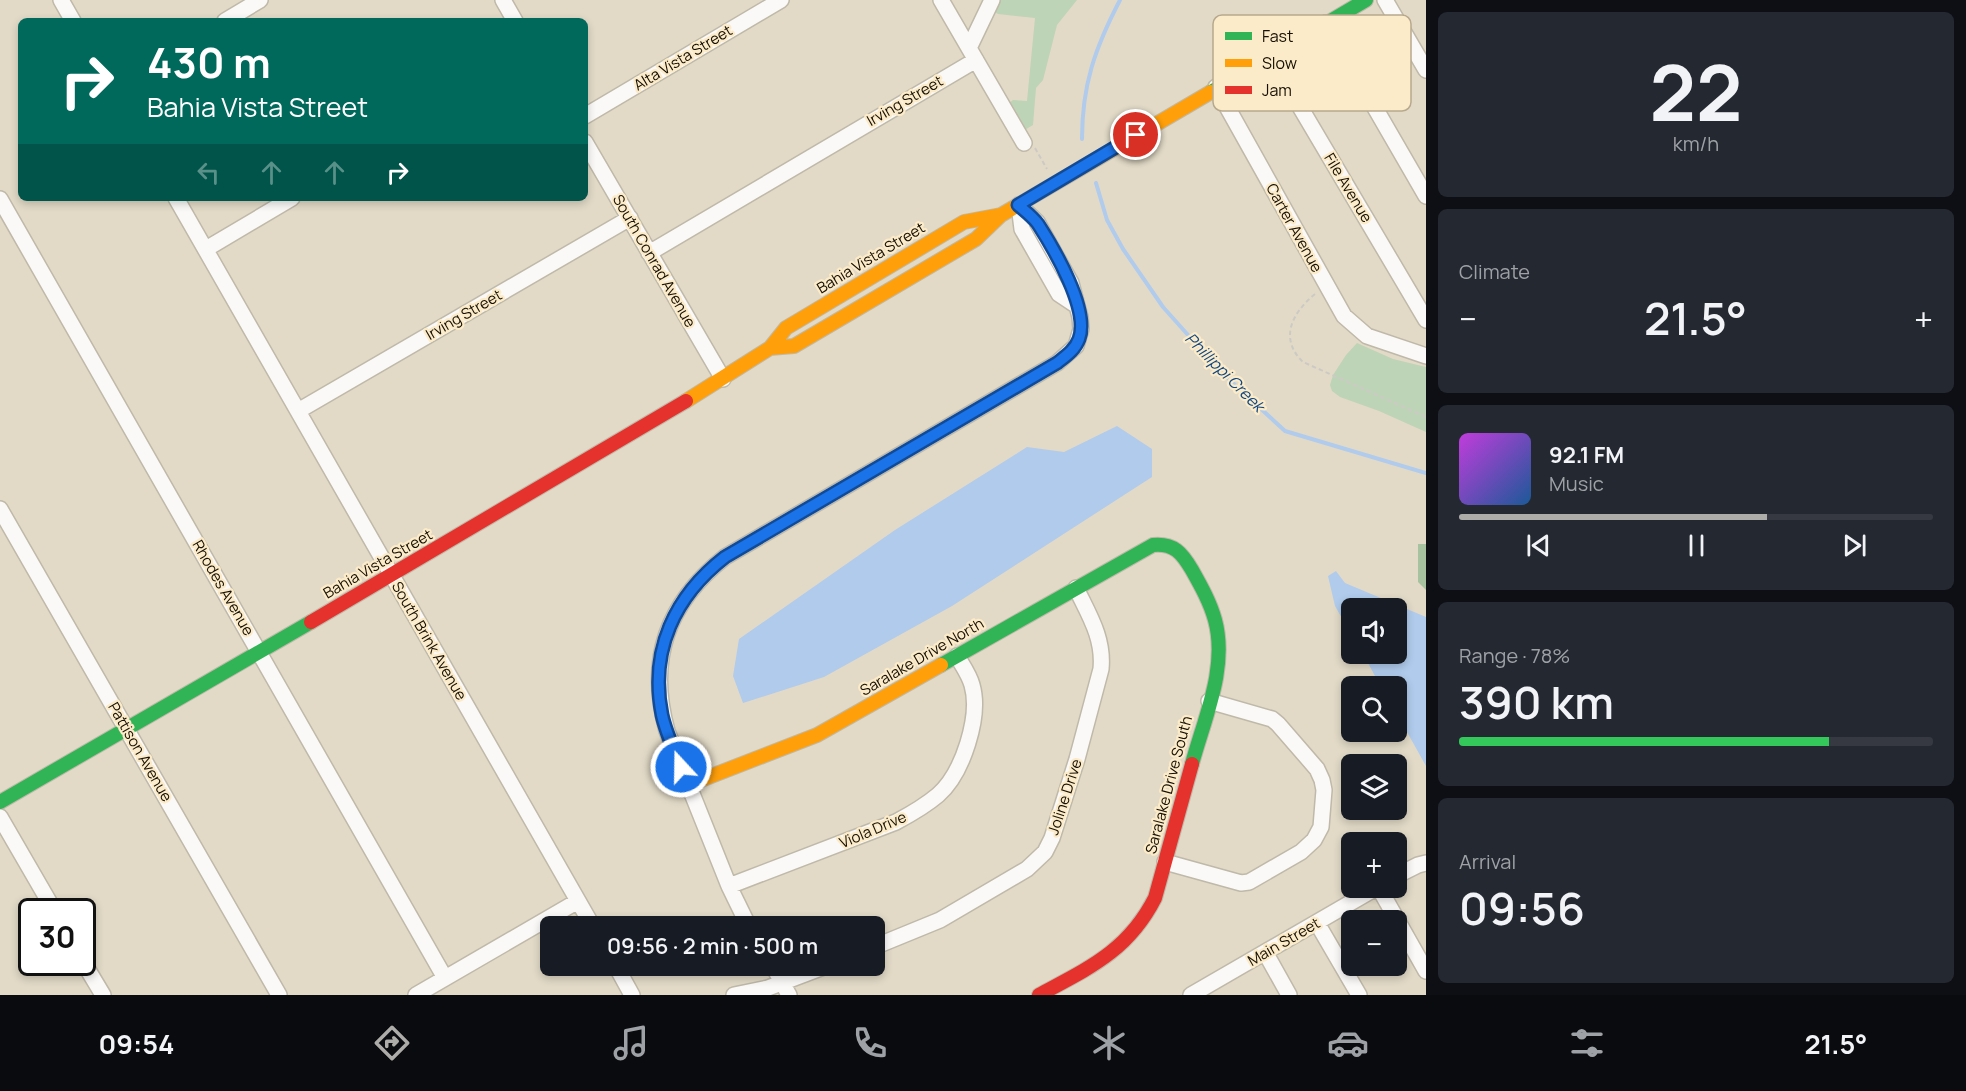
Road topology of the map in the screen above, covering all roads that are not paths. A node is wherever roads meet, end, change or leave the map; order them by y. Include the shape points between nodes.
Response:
1 (61, 0) edge
2 (260, 0) edge
3 (504, 0) edge
4 (782, 0) edge
5 (941, 0) edge
6 (992, 0) edge
7 (1366, 0) edge
8 (1386, 0) edge
9 (1340, 15) edge
10 (1395, 15) edge
11 (71, 18) edge
12 (230, 18) edge
13 (513, 18) edge
14 (1411, 44) edge
15 (972, 54) junction
16 (1426, 70) edge
17 (1213, 89) edge
18 (1229, 111) edge
19 (1302, 111) edge
20 (1377, 111) edge
21 (588, 114) edge
22 (1022, 140) road end
23 (588, 147) edge
24 (1426, 195) edge
25 (0, 199) edge
26 (178, 201) edge
27 (287, 201) edge
28 (1018, 205) junction
29 (1001, 215) junction
30 (630, 218) junction
31 (206, 249) junction
32 (649, 253) junction
33 (1426, 320) edge
34 (770, 348) junction
35 (1426, 356) edge
36 (723, 379) junction
37 (298, 411) junction
38 (0, 509) edge
39 (1166, 543) joint
40 (392, 575) junction
41 (1076, 588) junction
42 (260, 652) junction
43 (957, 656) junction
44 (1209, 701) junction
45 (127, 729) junction
46 (688, 785) junction
47 (0, 802) edge
48 (0, 817) edge
49 (1165, 862) junction
50 (1425, 863) edge
51 (1407, 871) edge
52 (729, 886) junction
53 (47, 898) edge
54 (1360, 898) edge
55 (1383, 898) edge
56 (578, 901) junction
57 (587, 916) edge
58 (742, 916) edge
59 (1317, 923) junction
60 (885, 942) edge
61 (1265, 952) junction
62 (1426, 971) edge
63 (92, 976) edge
64 (622, 976) edge
65 (809, 976) edge
66 (445, 978) junction
67 (786, 989) edge
68 (1217, 989) edge
69 (103, 995) edge
70 (279, 995) edge
71 (416, 995) edge
72 (632, 995) edge
73 (734, 995) edge
74 (1039, 995) edge
75 (1191, 995) edge
76 (1289, 995) edge
77 (1359, 995) edge

1 - 11 street
2 - 12 street
3 - 13 street
4 - 21 street, Alta Vista Street
5 - 15 street
6 - 15 street
7 - 9 street, Bahia Vista Street
8 - 10 street
14 - 16 street
15 - 22 street
15 - 32 street, Irving Street
17 - 28 street, Bahia Vista Street
18 - 35 street, Carter Avenue via 1337,306 1367,336
19 - 33 street, File Avenue
20 - 24 street
23 - 30 street, South Conrad Avenue
25 - 42 street, Rhodes Avenue
26 - 31 street, South Brink Avenue
27 - 31 street
28 - 29 street, Bahia Vista Street
28 - 46 street via 1037,222 1071,283 1081,323 1076,346 1057,363 725,557 693,586 671,621 659,675 663,716
29 - 34 street, Bahia Vista Street via 976,239 794,346
29 - 34 street, Bahia Vista Street via 964,222 786,328
30 - 32 street, South Conrad Avenue
30 - 37 street, Irving Street
31 - 37 street, South Brink Avenue
32 - 36 street, South Conrad Avenue
34 - 36 street, Bahia Vista Street
36 - 40 street, Bahia Vista Street
37 - 40 street, South Brink Avenue
38 - 45 street, Pattison Avenue
39 - 41 street, Saralake Drive North via 1153,545
39 - 44 street, Saralake Drive South via 1183,555 1215,618 1218,654
40 - 42 street, Bahia Vista Street
40 - 56 street, South Brink Avenue
41 - 43 street, Saralake Drive North
41 - 60 street, Joline Drive via 1098,634 1101,669 1053,838 1027,869 940,920
42 - 45 street, Bahia Vista Street
42 - 66 street, Rhodes Avenue
43 - 46 street, Saralake Drive North via 817,735
43 - 52 street, Viola Drive via 972,684 975,706 962,757 940,794 896,822
44 - 49 street, Saralake Drive South
44 - 49 street via 1278,723 1322,780 1321,827 1301,852 1249,882
45 - 47 street, Bahia Vista Street
45 - 70 street, Pattison Avenue
46 - 52 street
48 - 53 street
49 - 74 street, Saralake Drive South via 1150,909 1131,936 1115,951
50 - 51 street
52 - 58 street
54 - 59 street, Main Street
55 - 62 street
56 - 57 street, South Brink Avenue
56 - 66 street
59 - 61 street, Main Street
59 - 77 street
61 - 68 street, Main Street
61 - 76 street
63 - 69 street
64 - 72 street
65 - 67 street
66 - 71 street
67 - 73 street
68 - 75 street, Main Street

